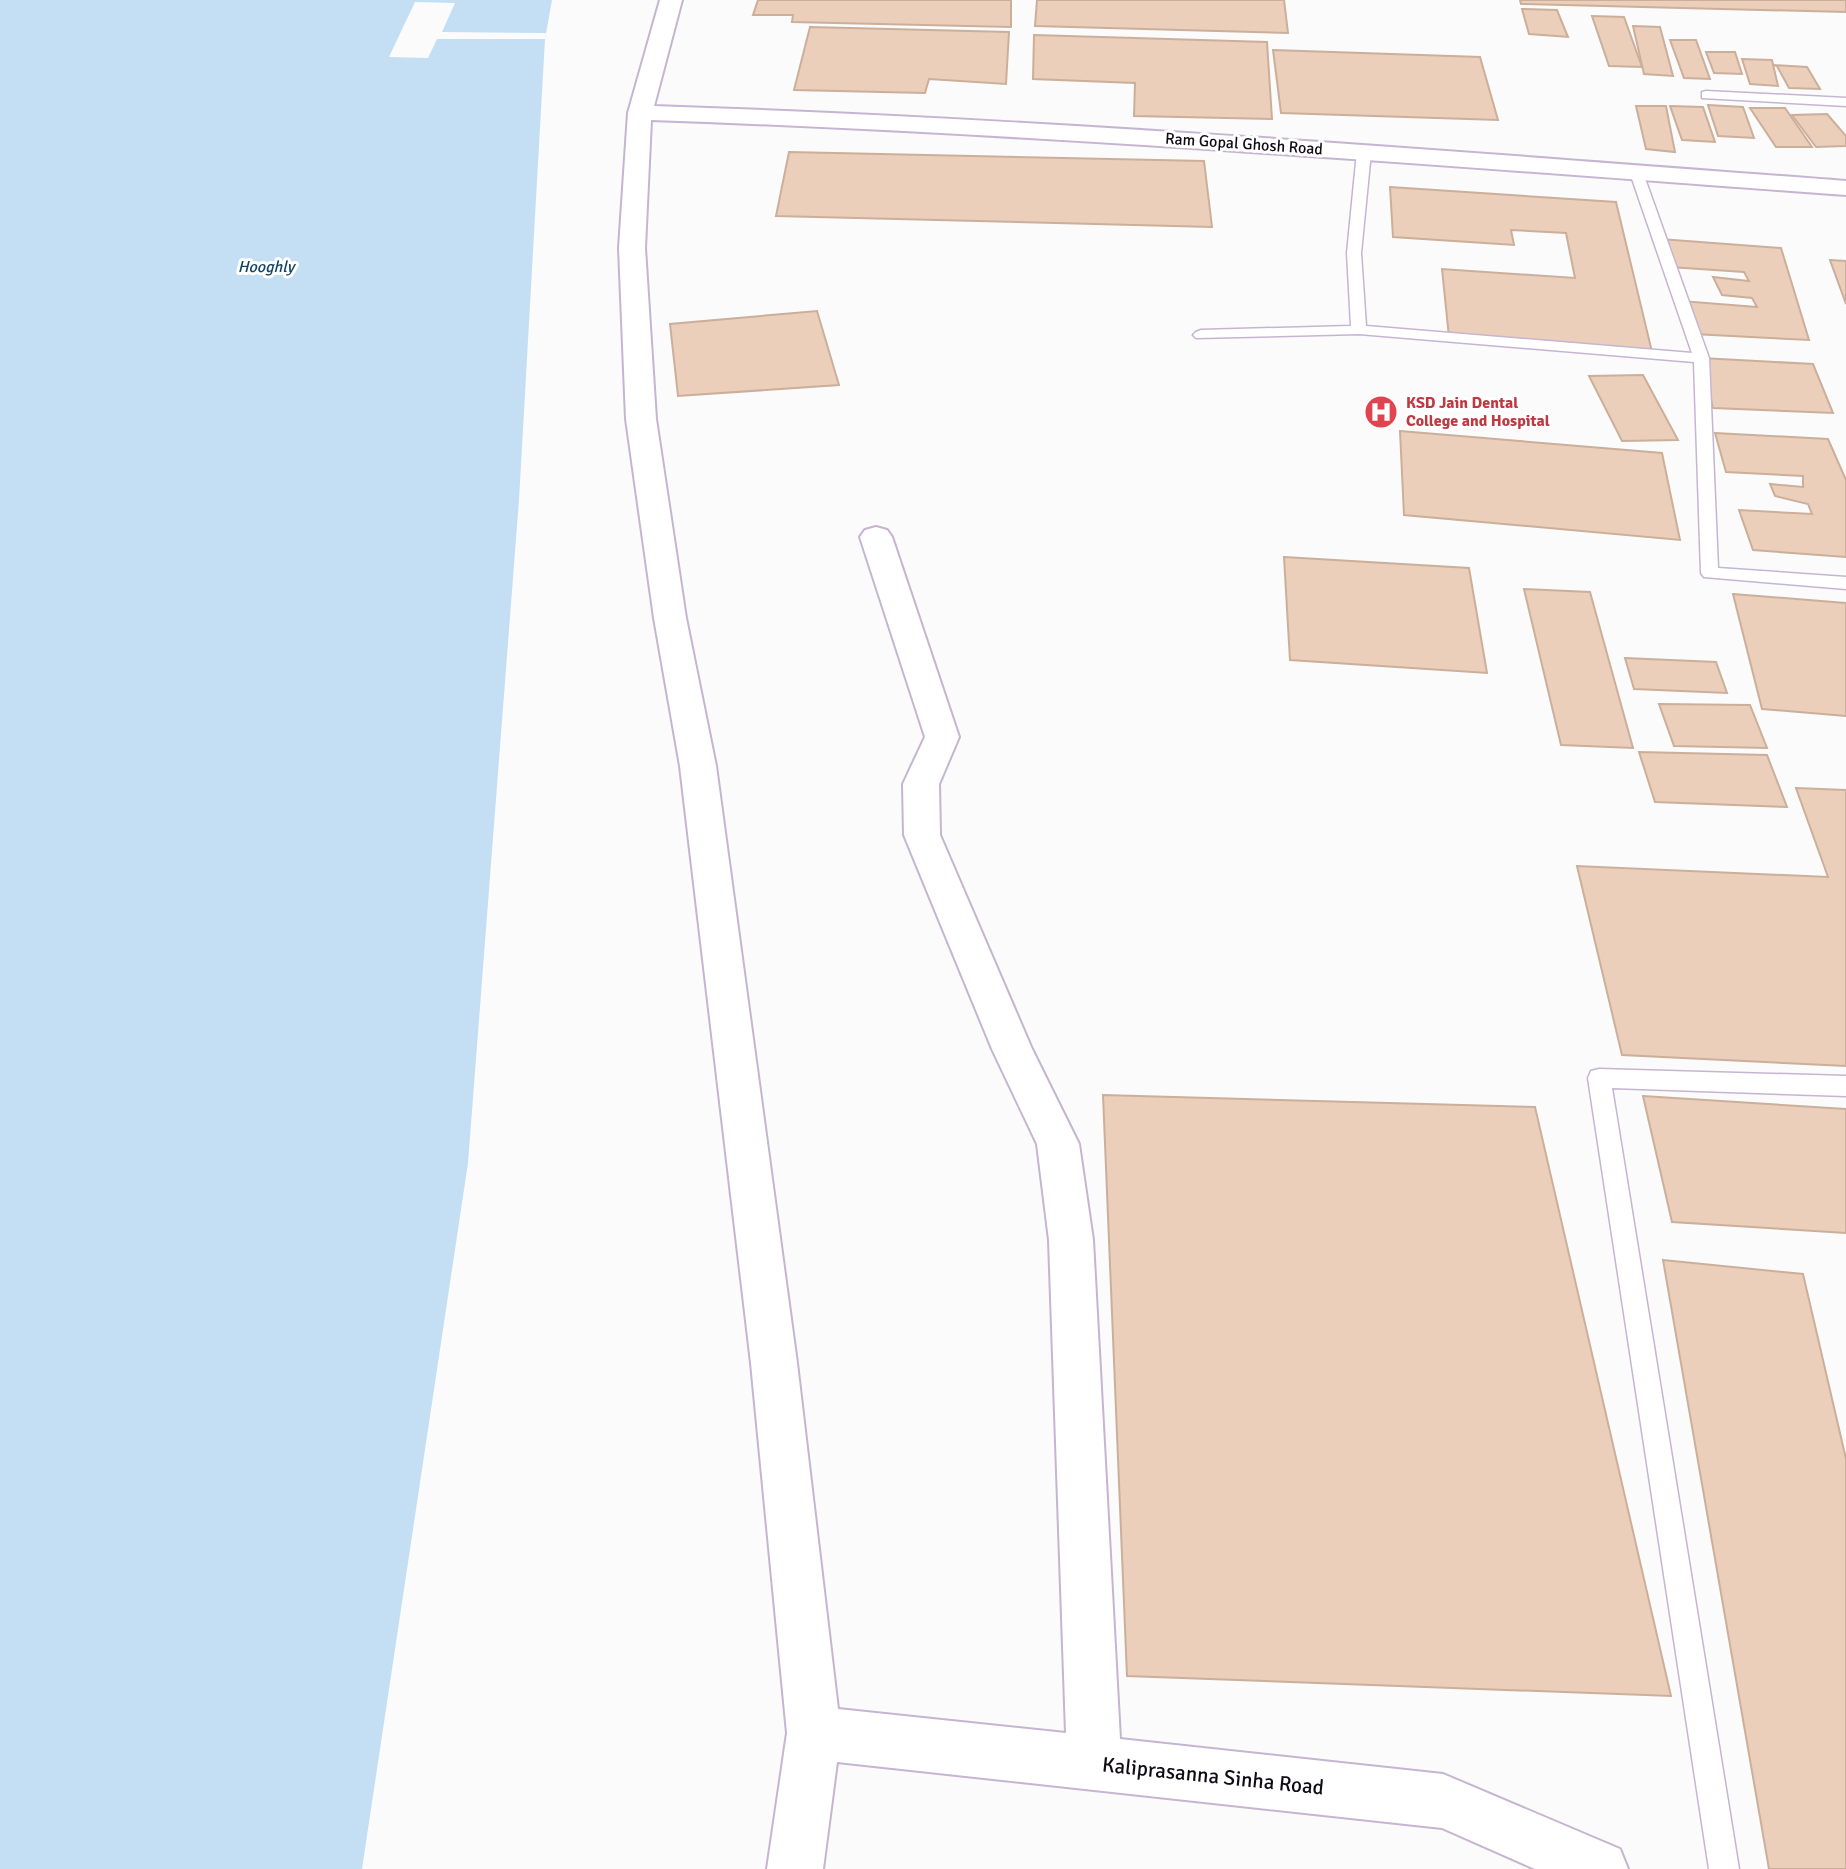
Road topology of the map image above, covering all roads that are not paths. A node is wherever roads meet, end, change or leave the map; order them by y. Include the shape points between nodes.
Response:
1 (671, 0) edge
2 (1706, 95) dead end
3 (1846, 102) edge
4 (640, 113) junction
5 (1364, 152) junction
6 (1637, 173) junction
7 (1846, 188) edge
8 (1359, 330) junction
9 (1201, 335) dead end
10 (1701, 358) junction
11 (876, 537) dead end
12 (1846, 583) edge
13 (1846, 1086) edge
14 (814, 1733) junction
15 (1094, 1762) junction
16 (795, 1869) edge
17 (1600, 1869) edge
18 (1724, 1869) edge

1 - 4 street
2 - 3 lane
4 - 5 street, Ram Gopal Ghosh Road via 885,121
4 - 14 street via 632,248 641,419 670,618 698,766 774,1363
5 - 6 street, Ram Gopal Ghosh Road
5 - 8 lane via 1354,253
6 - 7 street, Ram Gopal Ghosh Road
6 - 10 lane
8 - 9 lane
8 - 10 lane
10 - 12 lane via 1710,573
11 - 15 street via 942,737 921,784 922,835 1012,1049 1058,1144 1071,1240
13 - 18 lane via 1599,1078
14 - 15 street, Kaliprasanna Sinha Road
14 - 16 street
15 - 17 street, Kaliprasanna Sinha Road via 1443,1801

